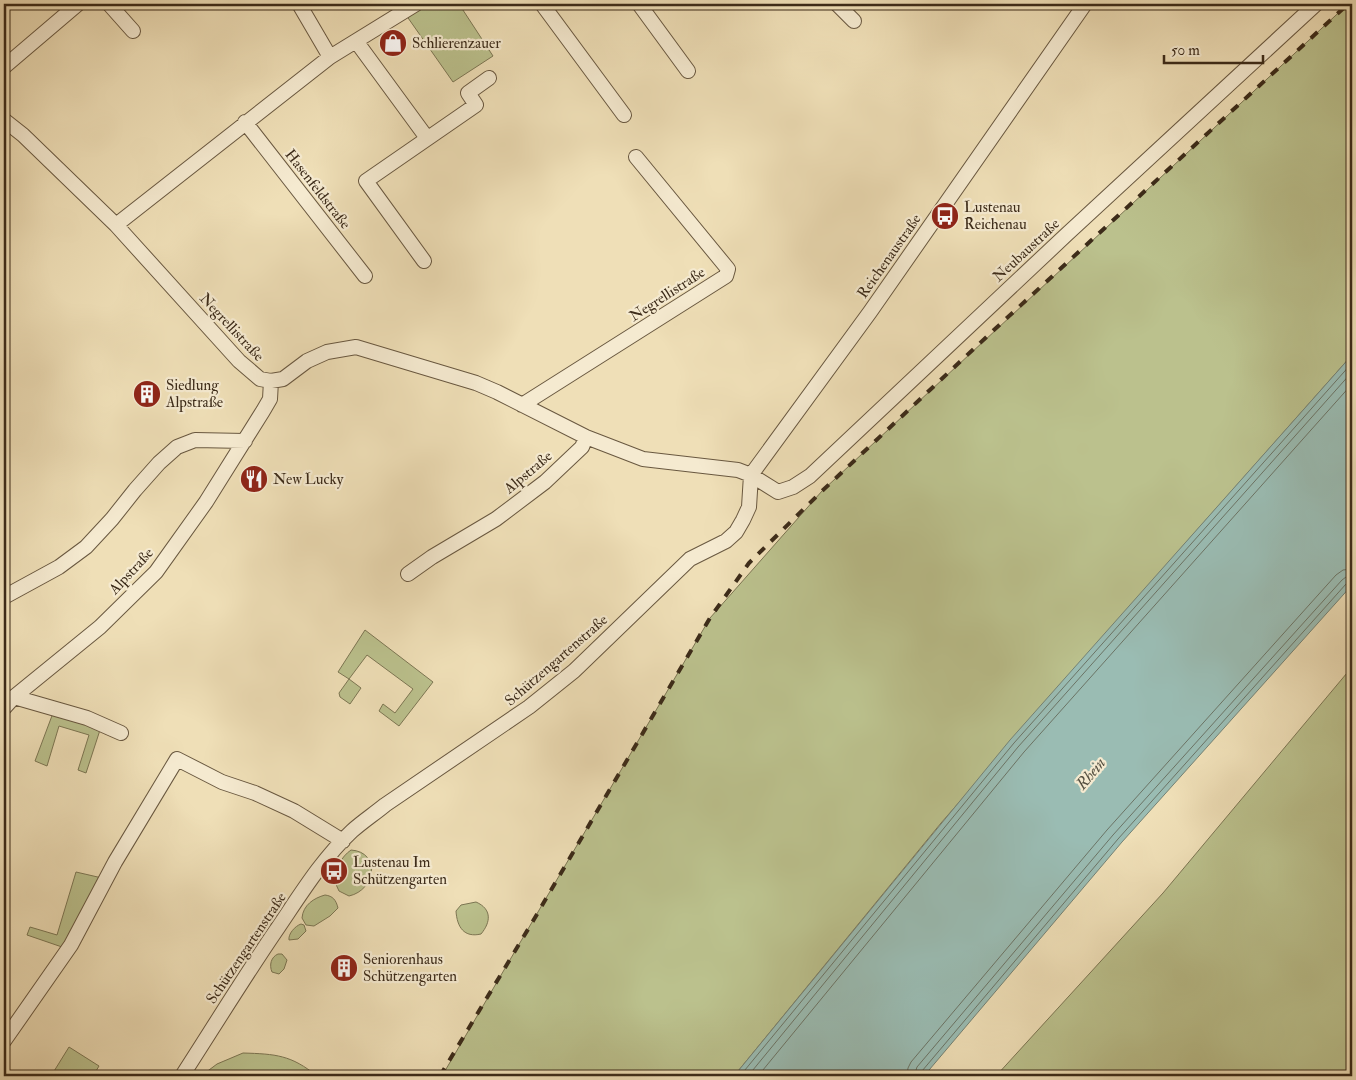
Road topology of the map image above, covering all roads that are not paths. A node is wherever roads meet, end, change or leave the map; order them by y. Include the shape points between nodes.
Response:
1 (78, 4) edge
2 (109, 4) edge
3 (299, 4) edge
4 (416, 4) edge
5 (542, 4) edge
6 (638, 4) edge
7 (837, 4) edge
8 (1085, 4) edge
9 (1316, 4) edge
10 (854, 21) dead end
11 (133, 31) dead end
12 (356, 41) junction
13 (330, 57) junction
14 (4, 66) edge
15 (688, 71) dead end
16 (489, 78) dead end
17 (624, 115) dead end
18 (4, 120) edge
19 (245, 122) junction
20 (426, 138) junction
21 (636, 157) dead end
22 (116, 225) junction
23 (424, 261) dead end
24 (365, 276) dead end
25 (271, 381) junction
26 (522, 405) junction
27 (586, 437) junction
28 (245, 441) junction
29 (751, 475) junction
30 (408, 574) dead end
31 (4, 597) edge
32 (14, 697) junction
33 (4, 708) edge
34 (121, 733) dead end
35 (342, 841) junction
36 (4, 1041) edge
37 (182, 1076) edge

1 - 14 street
2 - 11 street
3 - 13 street
4 - 12 street
5 - 17 street
6 - 15 street
7 - 10 street
8 - 29 street, Reichenaustraße via 870,312
9 - 29 street, Neubaustraße via 810,476 778,492
12 - 13 street
12 - 20 street
13 - 19 street
16 - 20 street via 468,93 476,105
18 - 22 street, Negrellistraße
19 - 22 street
19 - 24 street, Hasenfeldstraße
20 - 23 street via 366,181
21 - 26 street, Negrellistraße via 728,269 726,276
22 - 25 street, Negrellistraße via 239,361 260,379
25 - 26 street via 282,379 307,361 327,352 356,346 476,383
25 - 28 street, Alpstraße via 270,399
26 - 27 street
27 - 29 street via 643,459 738,470
27 - 30 street, Alpstraße via 582,447 545,482 496,519
28 - 31 street via 195,440 177,447 159,463 86,547 59,567
28 - 32 street, Alpstraße via 156,572 100,626
29 - 35 street, Schützengartenstraße via 751,495 744,520 726,541 690,559 574,671 529,707 385,806
32 - 33 street, Alpstraße
32 - 34 street via 87,718
35 - 36 street via 294,811 222,782 177,759 115,862 71,945
35 - 37 street, Schützengartenstraße via 297,899

